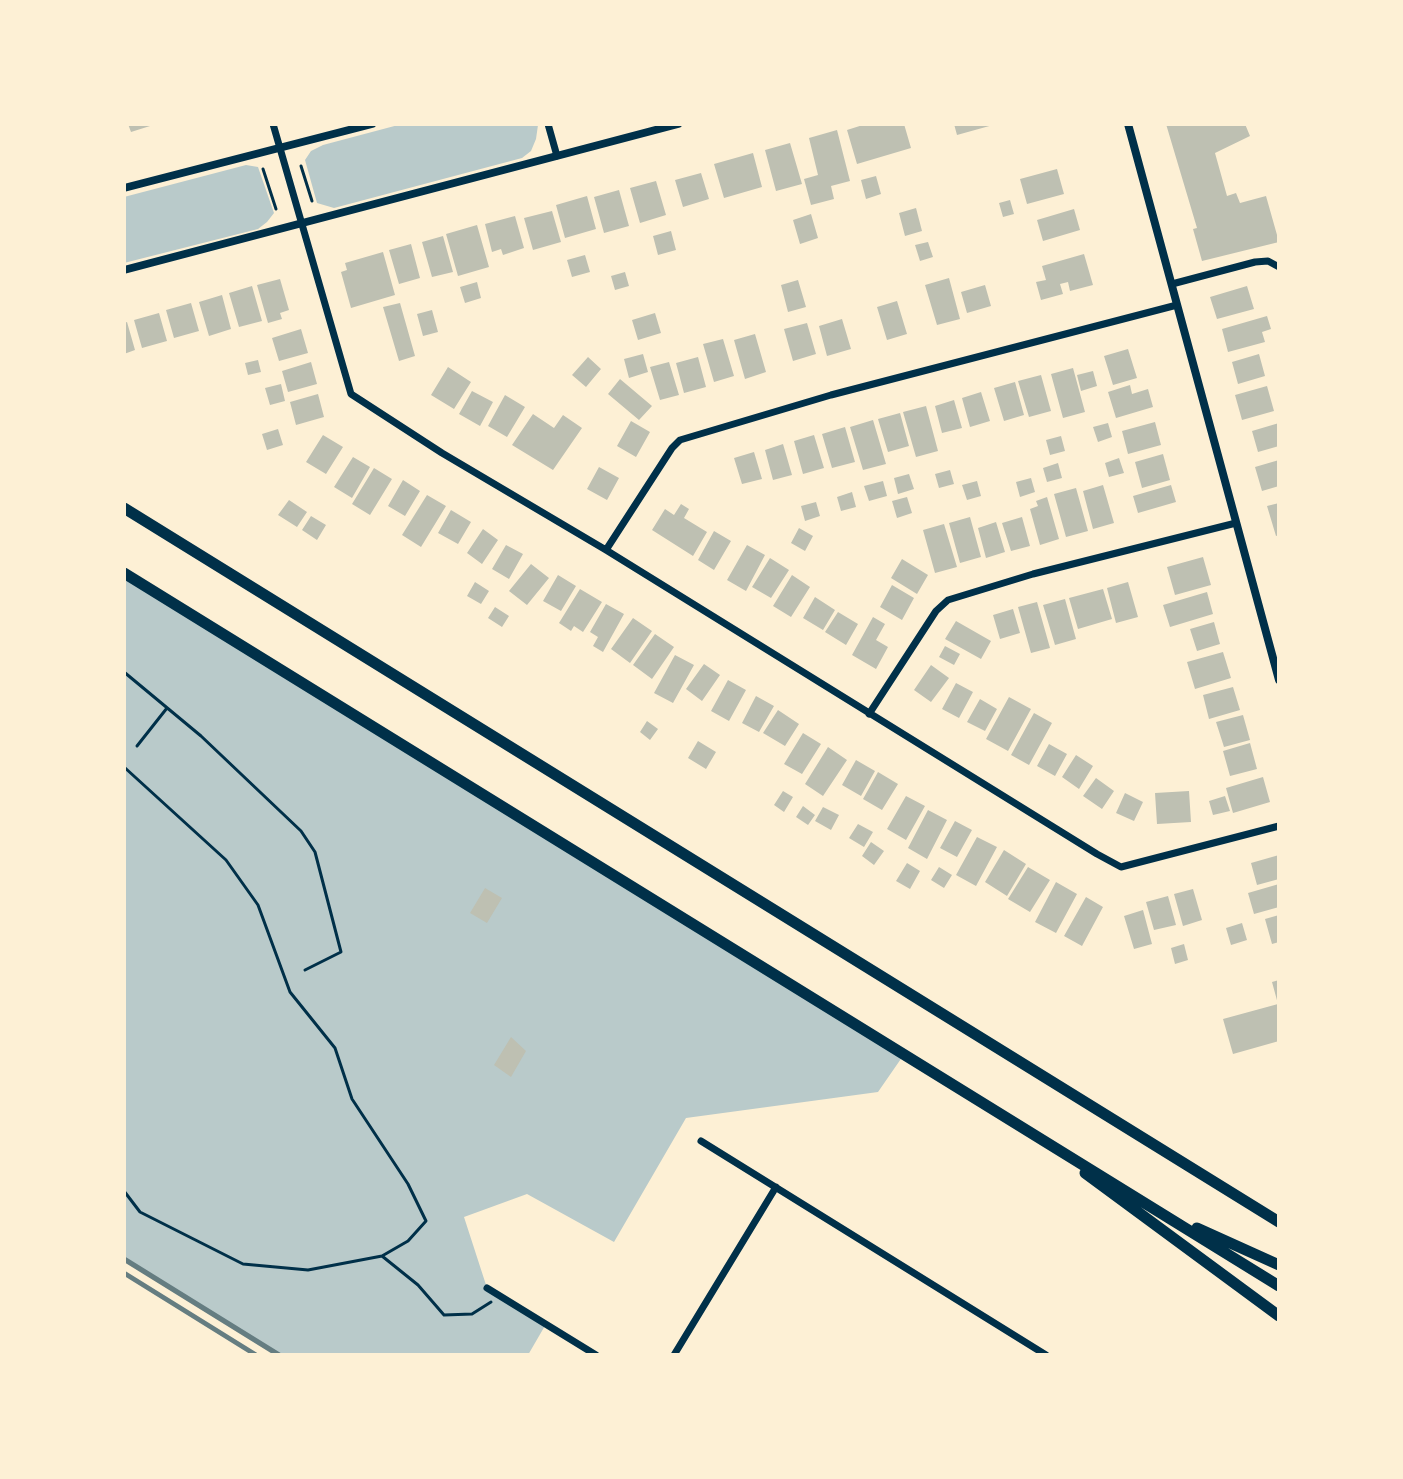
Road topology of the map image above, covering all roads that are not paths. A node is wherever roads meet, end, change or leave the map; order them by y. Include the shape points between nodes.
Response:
1 (273, 124) edge
2 (372, 124) edge
3 (548, 124) edge
4 (678, 124) edge
5 (1128, 124) edge
6 (280, 149) junction
7 (557, 156) junction
8 (124, 188) edge
9 (302, 225) junction
10 (1279, 267) edge
11 (124, 270) edge
12 (1172, 284) junction
13 (1177, 305) junction
14 (124, 508) edge
15 (1236, 523) junction
16 (606, 550) junction
17 (124, 573) edge
18 (124, 672) edge
19 (1279, 680) edge
20 (168, 708) junction
21 (869, 714) junction
22 (137, 746) dead end
23 (1279, 826) edge
24 (305, 970) dead end
25 (1023, 1127) junction
26 (701, 1141) dead end
27 (776, 1187) junction
28 (1156, 1209) junction
29 (1279, 1222) edge
30 (1279, 1265) edge
31 (1279, 1286) edge
32 (487, 1288) dead end
33 (1279, 1316) edge
34 (596, 1355) edge
35 (674, 1355) edge
36 (1046, 1355) edge

1 - 6 street
2 - 6 street
3 - 7 street
4 - 7 street
5 - 12 street
6 - 8 street
6 - 9 street
7 - 9 street
9 - 11 street
9 - 16 street via 351,394
10 - 12 street via 1255,262
12 - 13 street
13 - 15 street
13 - 16 street via 680,440
14 - 29 highway
15 - 19 street
15 - 21 street via 948,600
16 - 21 street
17 - 25 highway
18 - 20 lane
20 - 22 lane
20 - 24 lane via 301,831 315,852 341,952
21 - 23 street via 1121,867
25 - 28 highway
25 - 33 highway
26 - 27 street
27 - 35 street
27 - 36 street
28 - 30 highway
28 - 31 highway
32 - 34 street

